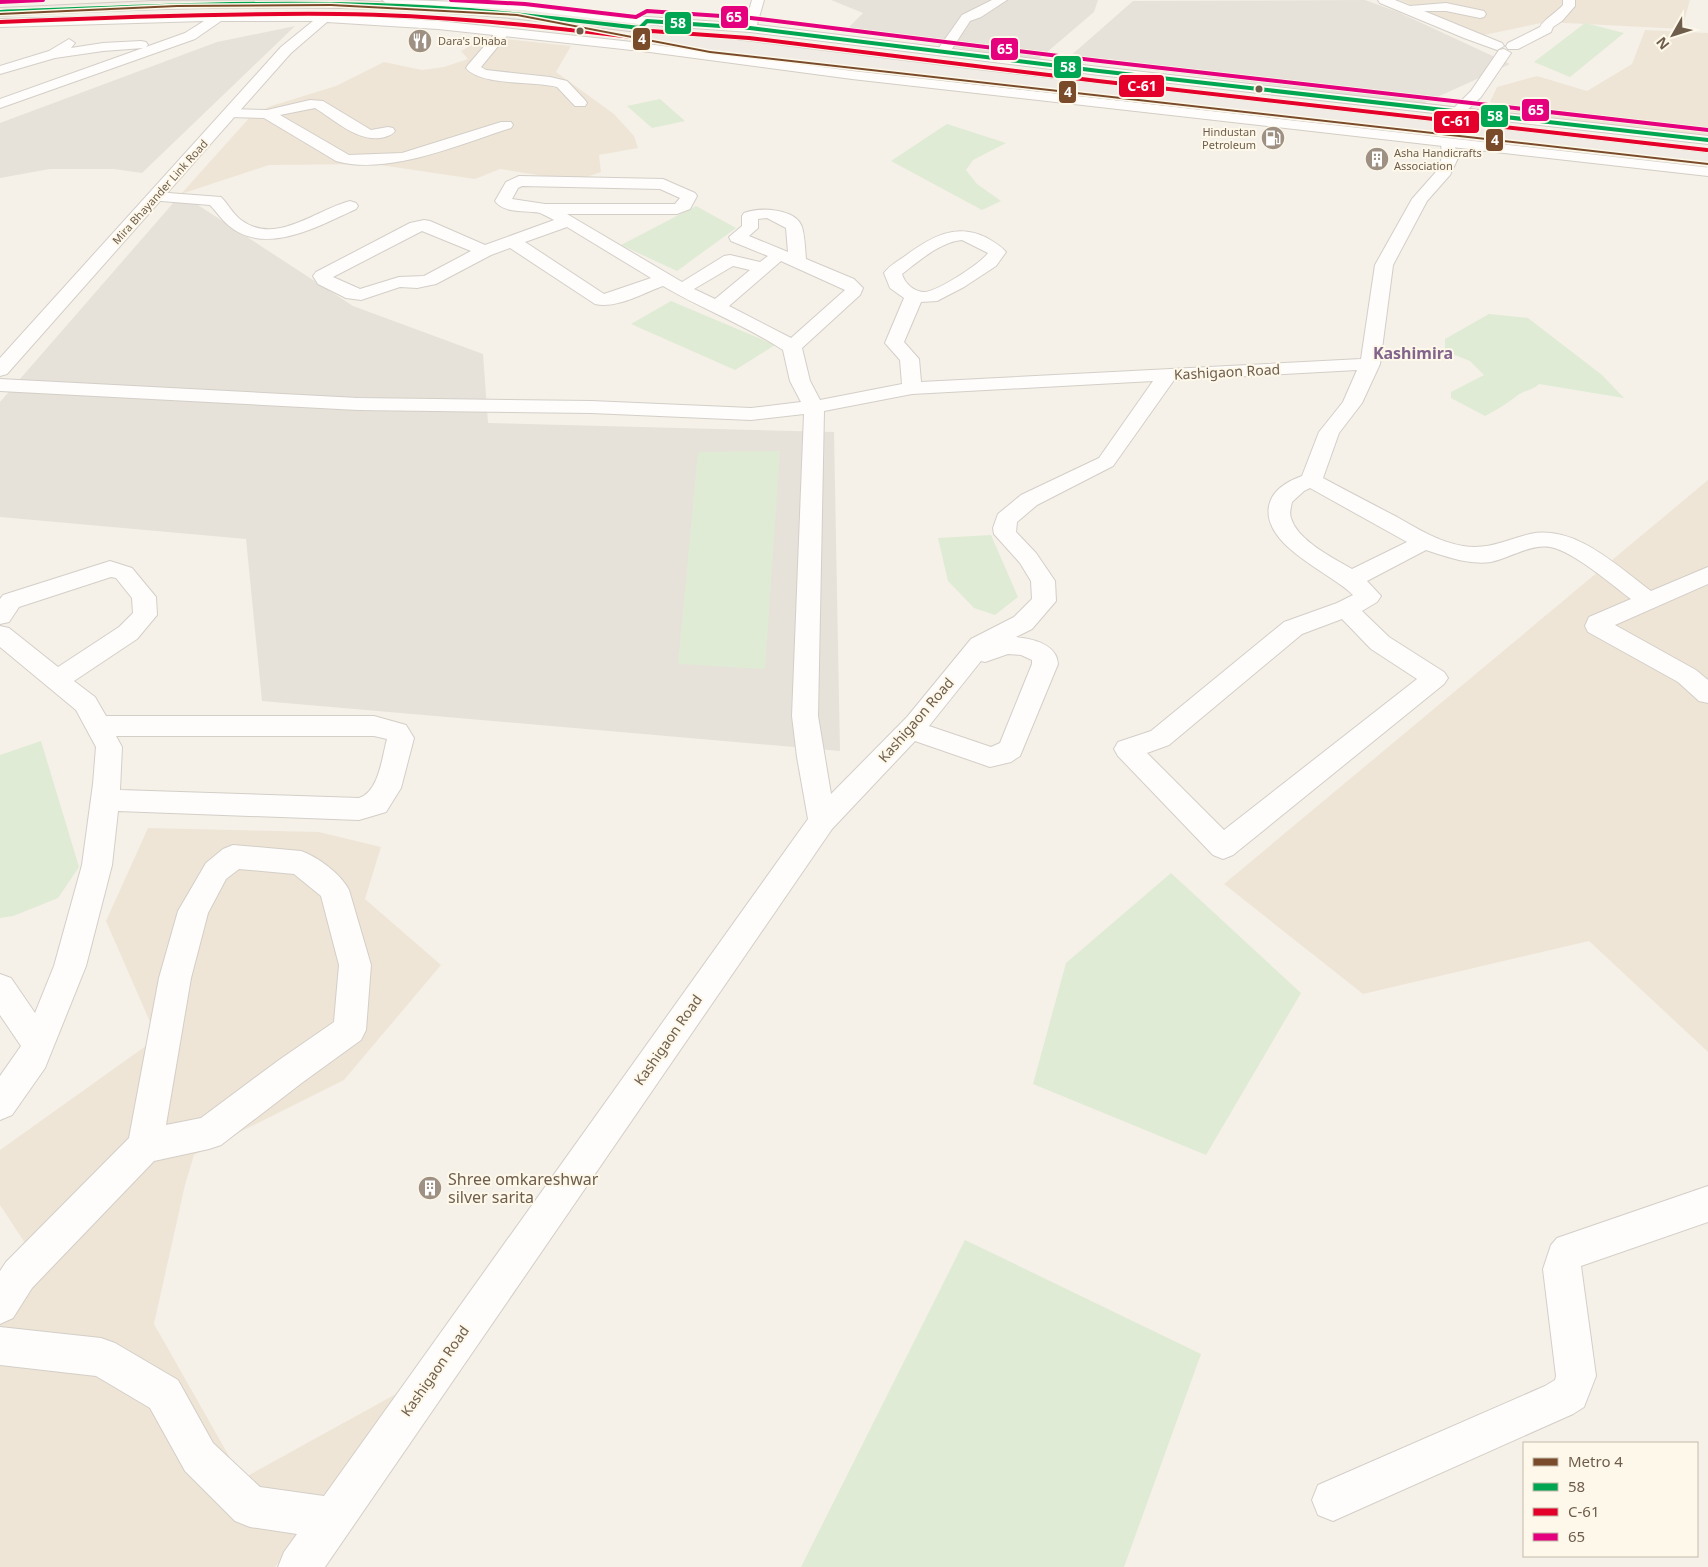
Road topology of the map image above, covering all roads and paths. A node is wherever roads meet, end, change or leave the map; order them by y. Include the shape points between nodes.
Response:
1 (154, 0) edge
2 (388, 0) edge
3 (758, 0) edge
4 (971, 0) edge
5 (1001, 0) edge
6 (1384, 0) edge
7 (1569, 0) edge
8 (1577, 0) edge
9 (458, 2) edge
10 (1450, 3) edge
11 (0, 8) edge
12 (1408, 8) junction
13 (0, 12) edge
14 (1480, 14) dead end
15 (219, 17) junction
16 (0, 18) edge
17 (324, 18) junction
18 (966, 18) junction
19 (85, 20) junction
20 (0, 24) edge
21 (750, 28) junction
22 (1547, 29) junction
23 (650, 31) junction
24 (500, 35) junction
25 (168, 44) junction
26 (632, 46) junction
27 (1504, 48) junction
28 (944, 52) junction
29 (54, 54) junction
30 (0, 70) edge
31 (580, 103) dead end
32 (0, 104) edge
33 (231, 112) junction
34 (1457, 112) junction
35 (360, 113) dead end
36 (266, 114) junction
37 (506, 125) dead end
38 (388, 132) dead end
39 (1708, 140) edge
40 (1448, 142) junction
41 (1708, 149) edge
42 (1708, 160) edge
43 (1708, 170) edge
44 (155, 197) junction
45 (350, 206) dead end
46 (545, 208) junction
47 (568, 221) junction
48 (512, 241) junction
49 (485, 251) junction
50 (780, 255) junction
51 (798, 262) junction
52 (764, 268) junction
53 (664, 279) junction
54 (682, 290) junction
55 (914, 297) junction
56 (716, 306) junction
57 (792, 347) junction
58 (1370, 364) junction
59 (0, 370) edge
60 (1168, 374) junction
61 (0, 386) edge
62 (912, 388) junction
63 (814, 407) junction
64 (1311, 480) junction
65 (1425, 542) junction
66 (1708, 575) edge
67 (1351, 579) junction
68 (1648, 600) junction
69 (1346, 609) junction
70 (0, 616) edge
71 (0, 634) edge
72 (57, 680) junction
73 (950, 690) junction
74 (1708, 694) edge
75 (98, 726) junction
76 (920, 733) junction
77 (105, 800) junction
78 (822, 821) junction
79 (0, 988) edge
80 (38, 1044) junction
81 (0, 1104) edge
82 (145, 1146) junction
83 (1708, 1204) edge
84 (0, 1305) edge
85 (0, 1346) edge
86 (1333, 1500) dead end
87 (332, 1518) junction
88 (299, 1567) edge

1 - 11 street
2 - 9 street
3 - 21 street
4 - 18 street
5 - 18 street
6 - 12 street
7 - 22 street via 1569,6 1546,26
8 - 22 street via 1577,10 1571,17 1555,28
9 - 23 street
10 - 12 street
10 - 14 street
12 - 27 street via 1458,32
13 - 23 highway via 153,5 341,4 524,14
15 - 17 street
15 - 19 street
15 - 25 street via 190,36
16 - 23 highway via 228,10 326,11 458,16
17 - 24 street via 342,19 363,26
17 - 33 street, Mira Bhayander Link Road via 286,50
18 - 28 street
19 - 20 street
19 - 29 street via 74,40
21 - 23 street
21 - 28 street
22 - 27 street
23 - 26 street
23 - 41 highway
23 - 42 highway, bridge via 976,77
24 - 26 street via 559,44 579,42
24 - 31 street via 473,68 475,70 483,74 562,84
25 - 29 street via 102,47
25 - 32 street
26 - 40 street via 852,75
27 - 34 street via 1476,94
28 - 34 street
29 - 30 street
33 - 35 street via 274,110 316,102
33 - 36 street
33 - 44 street, Mira Bhayander Link Road
34 - 39 street
34 - 40 street
36 - 37 street via 348,160 403,158
36 - 38 street via 318,104 367,134
40 - 43 street
40 - 58 street via 1450,158 1442,175 1420,199 1384,265
44 - 45 street via 215,200 236,224 269,235 285,232
44 - 59 street, Mira Bhayander Link Road
46 - 46 street via 513,206 503,201 512,185 519,181 663,184 689,196 684,206 677,209
46 - 47 street
47 - 48 street
47 - 53 street
48 - 49 street
48 - 53 street via 601,300 612,299
49 - 49 street via 430,280 399,282 362,295 352,294 322,276 424,225
50 - 51 street
50 - 51 street via 737,238 750,228 750,216 779,216 794,226
50 - 52 street
51 - 57 street via 848,283 854,292
52 - 54 street via 730,260
52 - 56 street
53 - 54 street
54 - 56 street
55 - 55 street via 896,284 893,273 945,238 962,235 987,244 997,252 990,262 958,283 931,297
55 - 62 street via 894,343 910,360
56 - 57 street
57 - 63 street via 800,381
58 - 60 street, Kashigaon Road
58 - 64 street via 1352,403 1329,432
60 - 62 street
60 - 73 street, Kashigaon Road via 1106,462 1018,510 1004,528 1005,534 1028,558 1043,581 1044,601 1023,623 980,645
61 - 63 street via 358,404 554,406 750,414
62 - 63 street
63 - 78 street via 805,716
64 - 65 street
64 - 67 street via 1296,486 1281,500 1279,517 1301,546
65 - 67 street
65 - 68 street via 1452,551 1477,554 1498,552 1535,540 1562,542
66 - 68 street
67 - 69 street via 1369,596
68 - 74 street via 1597,626 1687,676
69 - 69 street via 1380,643 1435,678 1223,847 1127,749 1160,738 1293,628
70 - 72 street via 11,601 110,570 124,573 144,597 145,615 128,633
71 - 72 street
72 - 75 street via 86,704
73 - 76 street, Kashigaon Road
73 - 76 street via 974,660 1000,646 1011,644 1033,649 1045,656 1046,664 1011,749 1002,755 990,757
75 - 77 street via 109,747
75 - 77 street via 374,726 396,732 401,738 387,788 376,804 359,809
76 - 78 street, Kashigaon Road
77 - 80 street via 97,865 70,966
78 - 87 street, Kashigaon Road
79 - 80 street
80 - 81 street via 33,1057
82 - 82 street via 175,978 193,911 216,871 233,857 301,862 334,890 355,965 350,1030 209,1133
82 - 84 street via 19,1275
83 - 86 street via 1570,1251 1564,1258 1562,1269 1576,1376 1570,1393
85 - 87 street via 101,1357 164,1394 199,1457 250,1506
87 - 88 street, Kashigaon Road

